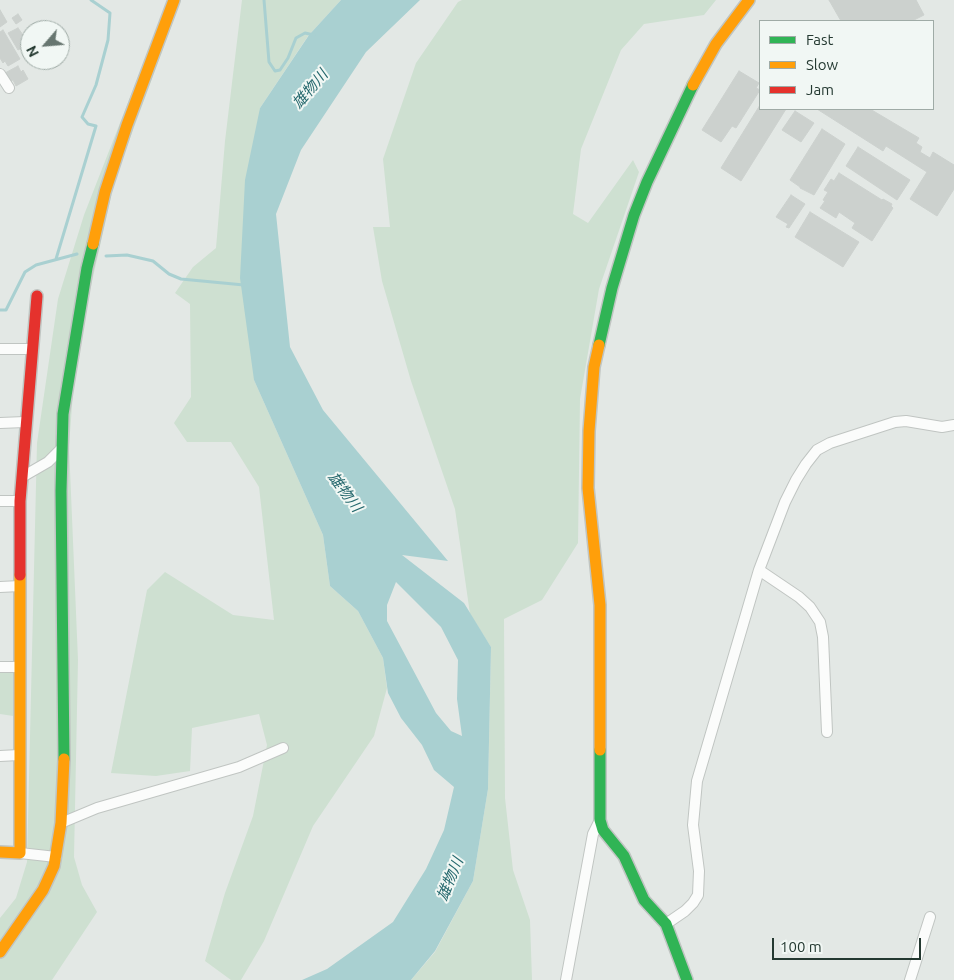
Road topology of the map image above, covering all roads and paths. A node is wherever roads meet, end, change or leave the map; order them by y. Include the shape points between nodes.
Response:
1 (174, 0) edge
2 (749, 0) edge
3 (0, 74) edge
4 (9, 88) dead end
5 (37, 296) dead end
6 (31, 349) junction
7 (0, 350) edge
8 (25, 422) junction
9 (0, 423) edge
10 (954, 426) edge
11 (62, 448) junction
12 (22, 477) junction
13 (0, 500) edge
14 (20, 501) junction
15 (759, 570) junction
16 (0, 586) edge
17 (20, 586) junction
18 (0, 667) edge
19 (20, 668) junction
20 (827, 732) dead end
21 (283, 748) dead end
22 (19, 755) junction
23 (0, 756) edge
24 (600, 820) junction
25 (61, 823) junction
26 (0, 852) edge
27 (20, 853) junction
28 (56, 857) junction
29 (930, 917) dead end
30 (666, 924) junction
31 (0, 952) edge
32 (566, 980) edge
33 (687, 980) edge
34 (910, 980) edge

1 - 11 street via 105,192 85,277 63,414
2 - 24 street via 716,44 647,182 612,288 594,367 588,488 600,605
3 - 4 street
5 - 6 street
6 - 7 street
6 - 8 street
8 - 9 street
8 - 12 street
10 - 15 street via 895,422 817,450 784,502
11 - 12 street via 48,462
11 - 25 street via 64,769
12 - 14 street
13 - 14 street
14 - 17 street
15 - 20 street via 799,596 820,622
15 - 30 street via 697,781 693,825 699,872 698,894 685,911
16 - 17 street
17 - 19 street
18 - 19 street
19 - 22 street
21 - 25 street via 239,767 97,808
22 - 23 street
22 - 27 street
24 - 30 street via 603,830 624,856 644,900
24 - 32 street via 592,834
25 - 28 street
26 - 27 street
27 - 28 street
28 - 31 street via 42,890
29 - 34 street
30 - 33 street

